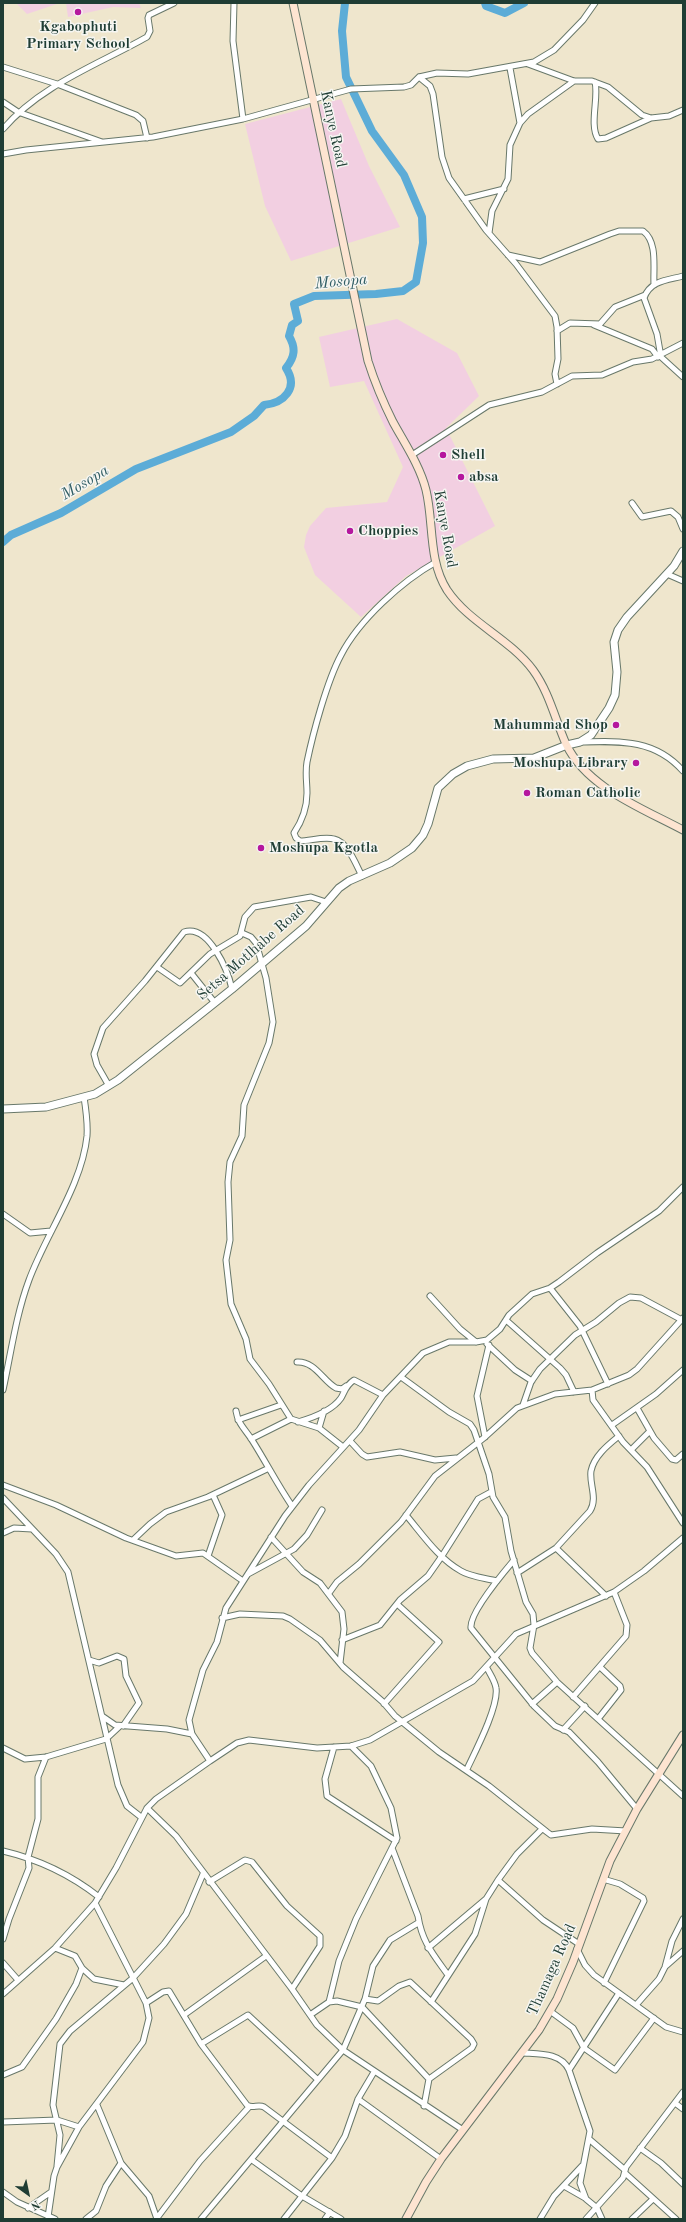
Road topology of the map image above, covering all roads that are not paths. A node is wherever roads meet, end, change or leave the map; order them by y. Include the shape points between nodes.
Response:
1 (174, 3) edge
2 (234, 3) edge
3 (293, 3) edge
4 (595, 3) edge
5 (528, 64) junction
6 (3, 67) edge
7 (510, 68) junction
8 (419, 77) junction
9 (574, 81) junction
10 (595, 82) junction
11 (57, 84) junction
12 (314, 100) junction
13 (3, 102) edge
14 (683, 110) edge
15 (18, 112) junction
16 (651, 118) junction
17 (244, 119) junction
18 (520, 124) junction
19 (3, 129) edge
20 (147, 138) junction
21 (104, 142) junction
22 (3, 154) edge
23 (504, 189) junction
24 (464, 199) junction
25 (489, 234) junction
26 (508, 255) junction
27 (683, 276) edge
28 (654, 285) junction
29 (645, 295) junction
30 (591, 324) junction
31 (557, 331) junction
32 (683, 343) edge
33 (660, 357) junction
34 (683, 377) edge
35 (556, 384) junction
36 (412, 455) junction
37 (632, 503) dead end
38 (683, 529) edge
39 (683, 551) edge
40 (436, 562) junction
41 (667, 574) junction
42 (683, 581) edge
43 (580, 742) junction
44 (567, 745) junction
45 (683, 772) edge
46 (683, 830) edge
47 (362, 876) junction
48 (326, 902) junction
49 (242, 933) junction
50 (216, 950) junction
51 (263, 963) junction
52 (157, 967) junction
53 (191, 973) junction
54 (232, 989) junction
55 (215, 1003) junction
56 (110, 1086) junction
57 (84, 1097) junction
58 (3, 1109) edge
59 (683, 1187) edge
60 (3, 1214) edge
61 (51, 1231) junction
62 (550, 1288) junction
63 (430, 1296) dead end
64 (682, 1319) edge
65 (506, 1320) junction
66 (582, 1330) junction
67 (484, 1340) junction
68 (476, 1342) junction
69 (489, 1345) junction
70 (550, 1358) junction
71 (297, 1362) dead end
72 (683, 1370) edge
73 (401, 1377) junction
74 (532, 1382) junction
75 (608, 1384) junction
76 (347, 1386) junction
77 (3, 1390) edge
78 (592, 1390) junction
79 (574, 1392) junction
80 (383, 1395) junction
81 (281, 1405) junction
82 (523, 1405) junction
83 (637, 1408) junction
84 (236, 1411) dead end
85 (324, 1411) junction
86 (238, 1420) junction
87 (291, 1420) junction
88 (297, 1422) junction
89 (612, 1425) junction
90 (319, 1428) junction
91 (650, 1432) junction
92 (618, 1436) junction
93 (485, 1437) junction
94 (251, 1439) junction
95 (350, 1441) junction
96 (477, 1443) junction
97 (343, 1448) junction
98 (631, 1450) junction
99 (683, 1454) edge
100 (456, 1458) junction
101 (267, 1469) junction
102 (3, 1485) edge
103 (491, 1492) junction
104 (213, 1495) junction
105 (3, 1498) edge
106 (292, 1506) junction
107 (322, 1510) dead end
108 (406, 1515) junction
109 (683, 1522) edge
110 (32, 1529) junction
111 (3, 1533) edge
112 (271, 1537) junction
113 (683, 1538) edge
114 (133, 1540) junction
115 (556, 1548) junction
116 (288, 1554) junction
117 (208, 1556) junction
118 (442, 1556) junction
119 (514, 1560) junction
120 (517, 1573) junction
121 (247, 1574) junction
122 (243, 1581) junction
123 (497, 1581) junction
124 (614, 1592) junction
125 (329, 1593) junction
126 (606, 1596) junction
127 (397, 1604) junction
128 (222, 1618) junction
129 (534, 1625) junction
130 (342, 1640) junction
131 (495, 1657) junction
132 (89, 1660) junction
133 (340, 1663) junction
134 (600, 1667) junction
135 (486, 1668) junction
136 (557, 1682) junction
137 (573, 1697) junction
138 (384, 1704) junction
139 (532, 1704) junction
140 (585, 1706) junction
141 (102, 1716) junction
142 (598, 1719) junction
143 (402, 1722) junction
144 (122, 1726) junction
145 (562, 1730) junction
146 (192, 1734) junction
147 (683, 1735) edge
148 (106, 1739) junction
149 (351, 1746) junction
150 (334, 1747) junction
151 (3, 1748) edge
152 (46, 1757) junction
153 (210, 1761) junction
154 (467, 1769) junction
155 (659, 1773) junction
156 (683, 1796) edge
157 (147, 1808) junction
158 (637, 1809) junction
159 (141, 1817) junction
160 (542, 1829) junction
161 (626, 1831) junction
162 (396, 1842) junction
163 (392, 1848) junction
164 (3, 1850) edge
165 (28, 1856) junction
166 (203, 1874) junction
167 (603, 1879) junction
168 (498, 1880) junction
169 (209, 1882) junction
170 (99, 1898) junction
171 (486, 1899) junction
172 (95, 1903) junction
173 (683, 1919) edge
174 (418, 1923) junction
175 (3, 1939) edge
176 (578, 1947) junction
177 (55, 1948) junction
178 (428, 1948) junction
179 (683, 1951) edge
180 (266, 1956) junction
181 (3, 1963) edge
182 (666, 1967) junction
183 (82, 1968) junction
184 (448, 1975) junction
185 (133, 1978) junction
186 (18, 1980) junction
187 (604, 1982) junction
188 (124, 1986) junction
189 (292, 1989) junction
190 (619, 1993) junction
191 (3, 1994) edge
192 (365, 1999) junction
193 (329, 2002) junction
194 (431, 2002) junction
195 (146, 2003) junction
196 (636, 2005) junction
197 (362, 2007) junction
198 (550, 2011) junction
199 (184, 2015) junction
200 (310, 2016) junction
201 (654, 2018) junction
202 (683, 2032) edge
203 (201, 2044) junction
204 (584, 2048) junction
205 (343, 2050) junction
206 (524, 2053) junction
207 (569, 2070) junction
208 (374, 2072) junction
209 (3, 2075) edge
210 (318, 2078) junction
211 (429, 2079) junction
212 (683, 2092) edge
213 (358, 2099) junction
214 (675, 2103) junction
215 (97, 2105) junction
216 (424, 2106) junction
217 (249, 2107) junction
218 (683, 2109) edge
219 (57, 2120) junction
220 (3, 2122) edge
221 (282, 2122) junction
222 (78, 2127) junction
223 (463, 2130) junction
224 (589, 2139) junction
225 (640, 2148) junction
226 (332, 2158) junction
227 (441, 2159) junction
228 (252, 2160) junction
229 (121, 2163) junction
230 (583, 2166) junction
231 (57, 2167) junction
232 (625, 2172) junction
233 (683, 2184) edge
234 (564, 2186) junction
235 (3, 2192) edge
236 (51, 2192) junction
237 (302, 2196) junction
238 (653, 2198) junction
239 (586, 2199) junction
240 (28, 2208) junction
241 (597, 2208) junction
242 (330, 2212) junction
243 (53, 2218) edge
244 (86, 2219) edge
245 (157, 2219) edge
246 (201, 2219) edge
247 (284, 2219) edge
248 (325, 2219) edge
249 (341, 2219) edge
250 (406, 2219) edge
251 (540, 2219) edge
252 (586, 2219) edge
253 (602, 2219) edge
254 (632, 2219) edge
255 (676, 2219) edge

1 - 11 street via 149,15 150,30 147,37
2 - 17 street via 234,47
3 - 12 main road, Kanye Road
4 - 5 street via 584,20 554,50 542,59
5 - 7 street
5 - 9 street
6 - 11 street
7 - 8 street via 468,74 437,73
7 - 18 street
8 - 12 street via 411,85 404,87 352,89
8 - 24 street via 431,89 442,157 449,178
9 - 10 street
9 - 18 street via 528,114
10 - 16 street via 608,87 642,115
10 - 16 street via 597,91 594,106 598,139 614,135
11 - 15 street via 29,107
11 - 20 street via 138,117 143,121
12 - 17 street
12 - 36 main road, Kanye Road via 368,361 378,390
13 - 15 street
14 - 16 street via 669,116
15 - 19 street
15 - 21 street
17 - 20 street
18 - 23 street via 510,145 508,179
20 - 21 street
21 - 22 street
23 - 24 street
23 - 25 street via 492,212
24 - 25 street
25 - 26 street
26 - 28 street via 540,262 618,231 643,231 653,248
26 - 31 street via 551,310 557,322
27 - 28 street via 668,278
28 - 29 street
29 - 30 street via 615,307 603,322
29 - 33 street
30 - 31 street via 570,323
30 - 33 street via 652,349
31 - 35 street
32 - 33 street
33 - 34 street
33 - 35 street via 633,362 602,375 572,376
35 - 36 street via 542,392 485,407
36 - 40 main road, Kanye Road via 426,490 432,548
37 - 38 street via 642,518 671,511 678,517
39 - 41 street via 680,559
40 - 44 main road, Kanye Road via 441,579 455,601 532,669 545,690
40 - 47 street via 396,591 361,625 346,646 326,695 307,763 307,800 303,817 294,835 300,840 327,838 340,842
41 - 42 street
41 - 43 street via 618,630 614,642 615,695 594,731
43 - 44 street, Setsa Motlhabe Road
43 - 45 street via 614,741 640,744 666,756
44 - 46 main road via 585,771 601,784
44 - 47 street, Setsa Motlhabe Road via 534,758 478,761 452,774 438,788 428,824 412,848 390,864
47 - 48 street, Setsa Motlhabe Road via 339,888
48 - 49 street via 311,897 254,907 245,917
48 - 51 street, Setsa Motlhabe Road via 306,926
49 - 50 street via 238,939
49 - 51 street via 254,940
50 - 52 street via 203,937 187,931 181,934
50 - 53 street
50 - 54 street via 223,960
51 - 54 street, Setsa Motlhabe Road
51 - 81 street via 272,1030 244,1105 242,1136 230,1162 230,1240 226,1260 231,1304 246,1339 249,1356
52 - 53 street via 178,983
52 - 56 street via 103,1028 94,1060
53 - 55 street
54 - 55 street, Setsa Motlhabe Road
55 - 56 street, Setsa Motlhabe Road
56 - 57 street, Setsa Motlhabe Road
57 - 58 street, Setsa Motlhabe Road via 46,1107
57 - 61 street via 87,1136 84,1153
59 - 62 street via 659,1211
60 - 61 street via 27,1232
61 - 77 street via 22,1301
62 - 65 street via 532,1294
62 - 66 street
63 - 68 street via 460,1329
64 - 66 street via 634,1296 619,1303
64 - 75 street via 637,1369
65 - 67 street via 500,1329
65 - 70 street
66 - 70 street
66 - 75 street
67 - 68 street
67 - 69 street
68 - 73 street via 449,1342 429,1349
69 - 74 street
69 - 93 street via 477,1396
70 - 74 street
70 - 79 street via 566,1375
71 - 76 street via 322,1373 336,1388 342,1389
72 - 83 street
73 - 80 street
73 - 96 street via 470,1424
74 - 82 street
75 - 78 street
76 - 80 street via 357,1380
76 - 85 street via 339,1401
78 - 79 street
78 - 89 street via 593,1400
79 - 82 street via 555,1394
80 - 95 street
81 - 86 street
81 - 87 street
82 - 93 street via 510,1413
83 - 89 street
83 - 91 street
84 - 86 street
85 - 88 street
85 - 90 street
86 - 94 street
87 - 88 street
87 - 94 street
88 - 90 street
89 - 92 street
90 - 97 street
91 - 98 street
91 - 99 street via 672,1459 676,1460
92 - 98 street
92 - 115 street via 603,1450 593,1465 592,1508
93 - 96 street
94 - 101 street
95 - 97 street
95 - 100 street via 367,1457 400,1452 435,1460
96 - 100 street
96 - 103 street via 489,1474
97 - 106 street
98 - 109 street via 647,1467
100 - 108 street via 430,1482
101 - 104 street
101 - 106 street
102 - 114 street via 56,1505
103 - 118 street via 475,1503
103 - 119 street via 505,1517 508,1542
104 - 114 street via 166,1512
104 - 117 street via 222,1515
105 - 110 street
106 - 112 street
107 - 116 street via 300,1544
108 - 118 street
108 - 125 street via 359,1564 337,1582
110 - 111 street via 14,1528
110 - 132 street via 56,1554 68,1572
112 - 116 street
112 - 121 street
113 - 124 street
114 - 117 street via 176,1556 199,1553
115 - 120 street
115 - 126 street
116 - 121 street
116 - 125 street via 303,1572 317,1580
117 - 122 street
118 - 123 street via 462,1571
118 - 127 street via 428,1576
119 - 120 street
119 - 123 street
120 - 129 street via 533,1614
121 - 122 street
122 - 128 street
123 - 131 street via 488,1592 470,1626
124 - 126 street
124 - 134 street via 628,1631 622,1643
125 - 130 street via 342,1612
126 - 129 street
127 - 130 street via 376,1627
127 - 138 street via 439,1642
128 - 133 street via 240,1614 287,1617 320,1640
128 - 146 street via 217,1642 203,1670 189,1715
129 - 131 street via 516,1634
129 - 136 street via 531,1651
130 - 133 street
131 - 135 street
131 - 139 street
132 - 141 street
132 - 144 street via 99,1664 117,1656 124,1659 126,1676 139,1703
133 - 138 street
134 - 137 street
134 - 142 street via 621,1690
135 - 143 street via 469,1684
135 - 154 street via 494,1682 496,1696 482,1738
136 - 137 street
136 - 139 street
137 - 140 street
138 - 143 street
139 - 145 street
140 - 142 street
140 - 145 street
141 - 144 street via 112,1724
141 - 148 street
142 - 155 street
143 - 149 street via 370,1740
143 - 154 street via 439,1752
144 - 146 street via 167,1728
144 - 148 street
145 - 158 street via 569,1732 598,1762
146 - 153 street
147 - 155 main road, Thamaga Road
148 - 152 street
148 - 159 street via 122,1797 129,1809
149 - 150 street
149 - 162 street via 371,1766 381,1786 395,1821
150 - 153 street via 307,1747 249,1740 232,1746
150 - 162 street via 325,1779 326,1796
151 - 152 street via 25,1759
152 - 165 street via 38,1776 38,1819
153 - 157 street
154 - 160 street
155 - 156 street
155 - 158 main road, Thamaga Road
157 - 159 street
157 - 166 street via 174,1834
158 - 161 main road, Thamaga Road
159 - 170 street
160 - 161 street via 551,1835 592,1829
160 - 168 street via 517,1854
161 - 167 main road, Thamaga Road
162 - 163 street
163 - 174 street via 418,1916
163 - 193 street via 339,1961
164 - 165 street
165 - 170 street via 78,1882
165 - 175 street via 28,1869
166 - 169 street
166 - 185 street via 186,1914 164,1944
167 - 176 main road, Thamaga Road
167 - 187 street via 634,1892 644,1901
168 - 171 street
168 - 176 street
169 - 180 street
169 - 189 street via 245,1860 252,1862 287,1906 320,1936 320,1946
170 - 172 street
171 - 178 street
171 - 184 street via 475,1934
172 - 177 street
172 - 185 street
173 - 182 street via 670,1946
174 - 178 street
174 - 192 street via 388,1942 372,1969
176 - 187 street via 585,1965
176 - 198 main road, Thamaga Road
177 - 183 street via 75,1956
177 - 186 street
178 - 184 street
179 - 182 street
180 - 189 street
180 - 199 street
181 - 186 street
182 - 196 street via 656,1983
183 - 188 street via 99,1981
183 - 209 street via 56,2020 22,2068
184 - 194 street
185 - 188 street
185 - 195 street
186 - 191 street
187 - 190 street
188 - 219 street via 70,2031 60,2044 53,2104
189 - 200 street
190 - 196 street
190 - 204 street
192 - 194 street via 378,2001 408,1982
192 - 197 street
193 - 197 street via 337,2001
193 - 200 street
194 - 211 street via 474,2044
195 - 199 street via 169,1991
195 - 215 street via 149,2018 143,2042
196 - 201 street
197 - 205 street
197 - 211 street
198 - 204 street via 573,2028
198 - 206 main road, Thamaga Road
199 - 203 street
200 - 205 street
201 - 202 street via 671,2030
201 - 204 street via 617,2070
203 - 210 street via 248,2016
203 - 217 street
204 - 207 street
205 - 208 street
205 - 210 street
206 - 207 street via 550,2055 565,2063
206 - 223 main road, Thamaga Road via 492,2090
207 - 224 street via 589,2125
208 - 213 street
208 - 216 street
210 - 221 street
211 - 216 street
212 - 214 street
213 - 226 street via 346,2136
213 - 227 street
214 - 218 street
214 - 225 street
215 - 222 street
215 - 229 street
216 - 223 street
217 - 221 street via 261,2106
217 - 245 street via 204,2156
219 - 220 street
219 - 222 street
219 - 231 street via 60,2135
221 - 226 street
221 - 228 street
222 - 231 street
223 - 227 main road, Thamaga Road
224 - 230 street
224 - 232 street
225 - 232 street
225 - 233 street via 662,2163
226 - 237 street
227 - 250 main road, Thamaga Road
228 - 237 street
228 - 246 street
229 - 244 street via 106,2186 96,2211
229 - 245 street via 149,2196
230 - 234 street
230 - 239 street via 580,2183
231 - 236 street
232 - 238 street
232 - 241 street
234 - 239 street
234 - 251 street
235 - 240 street
236 - 240 street
236 - 243 street
237 - 242 street
237 - 247 street
238 - 254 street
238 - 255 street
239 - 241 street
240 - 243 street
241 - 252 street
241 - 253 street
242 - 248 street
242 - 249 street

